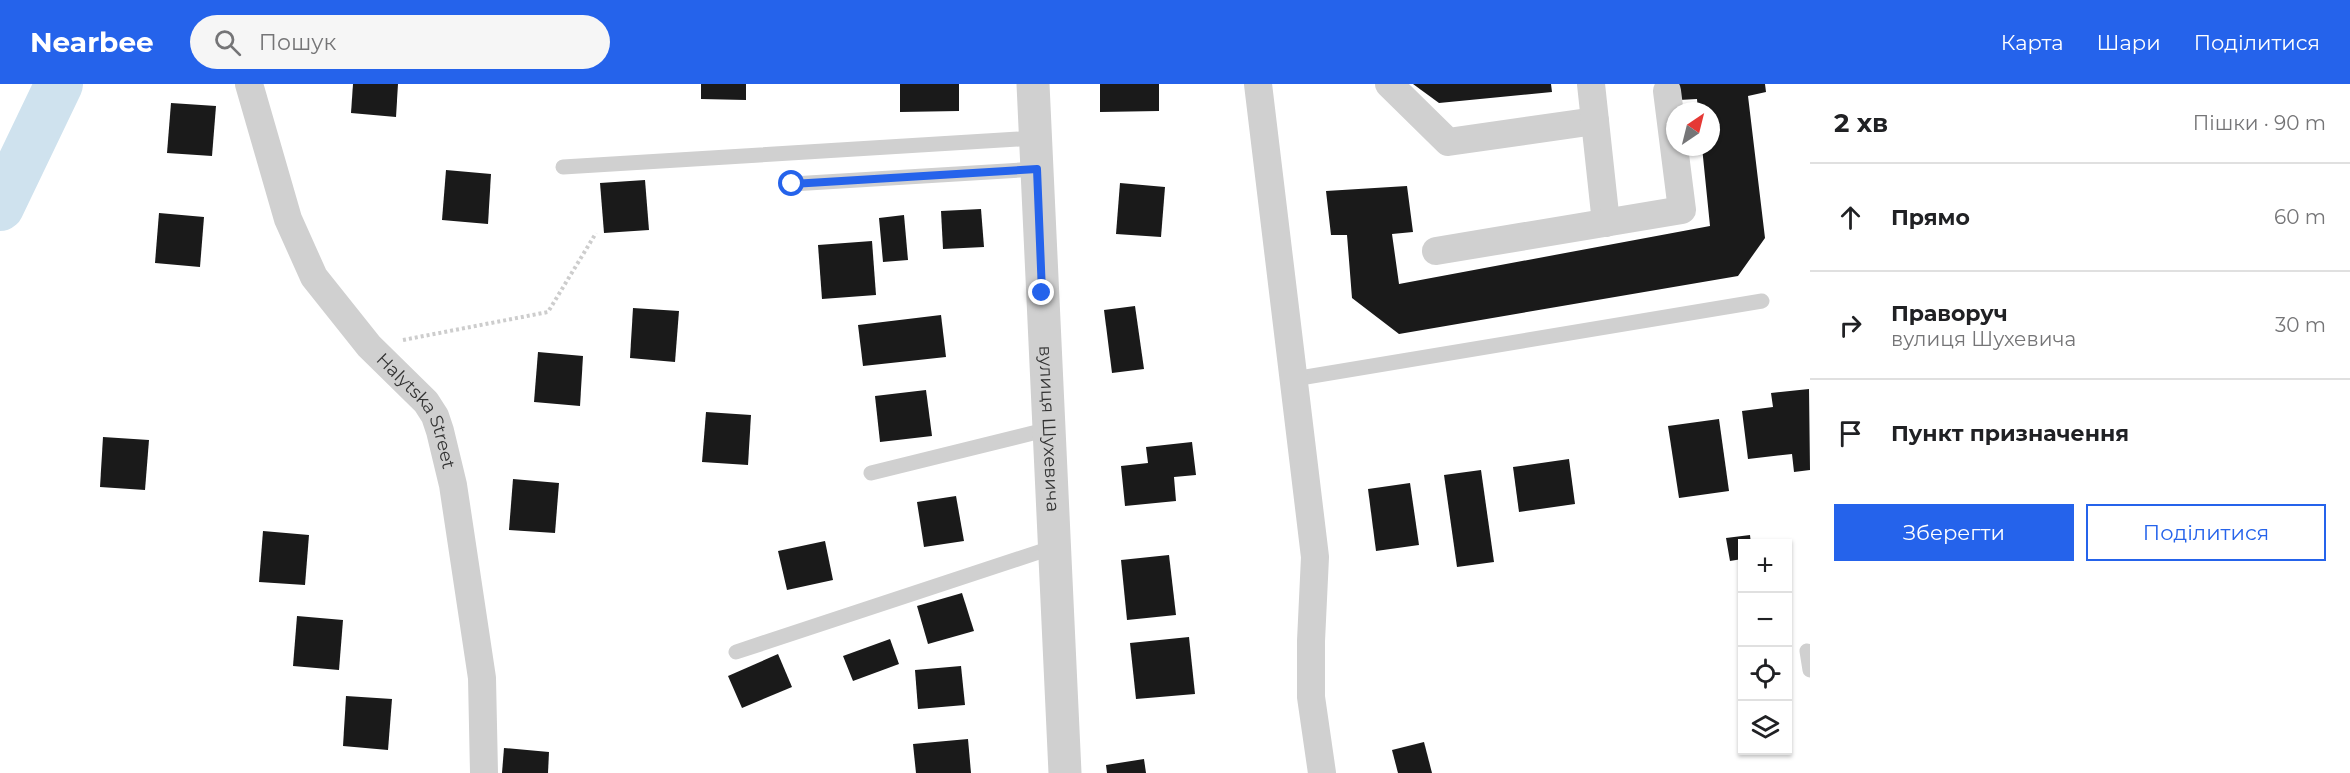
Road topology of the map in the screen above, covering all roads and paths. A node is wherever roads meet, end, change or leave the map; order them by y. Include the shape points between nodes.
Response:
1 (249, 84) edge
2 (1033, 84) edge
3 (1258, 84) edge
4 (1389, 84) edge
5 (1591, 84) edge
6 (1667, 91) dead end
7 (1595, 121) junction
8 (1036, 154) junction
9 (563, 167) dead end
10 (792, 184) dead end
11 (1606, 223) junction
12 (596, 233) dead end
13 (1436, 252) dead end
14 (1762, 301) dead end
15 (369, 346) junction
16 (1294, 379) junction
17 (1049, 429) junction
18 (871, 472) dead end
19 (1054, 547) junction
20 (1807, 651) dead end
21 (736, 652) dead end
22 (1810, 670) edge
23 (484, 773) edge
24 (1065, 773) edge
25 (1322, 773) edge

1 - 15 street, Halytska Street via 288,219 314,277
2 - 8 street, вулиця Шухевича
3 - 16 street
4 - 7 street via 1448,142
5 - 7 street
6 - 11 street via 1682,210
7 - 11 street
8 - 9 lane
8 - 10 lane
8 - 17 street, вулиця Шухевича
11 - 13 street
12 - 15 path via 548,312
14 - 16 lane
15 - 23 street, Halytska Street via 426,402 440,431 453,484 482,678
16 - 25 street via 1315,557 1311,697
17 - 18 lane
17 - 19 street, вулиця Шухевича
19 - 21 lane
19 - 24 street, вулиця Шухевича
20 - 22 lane

